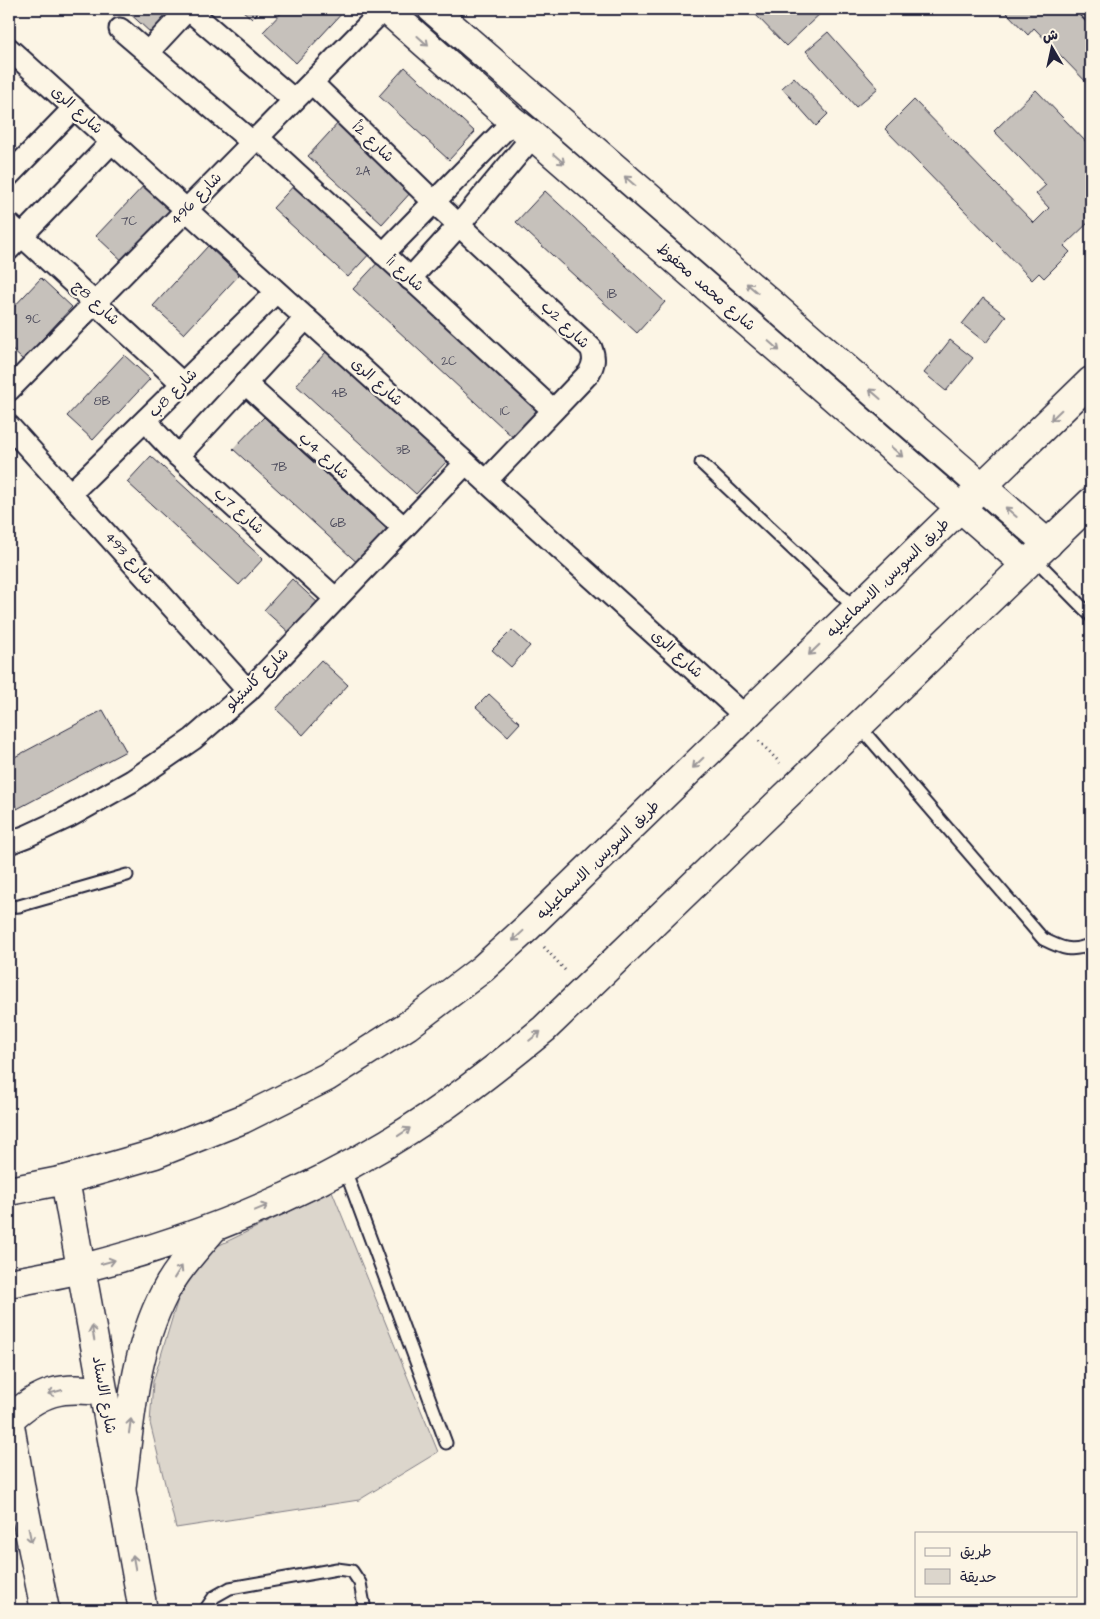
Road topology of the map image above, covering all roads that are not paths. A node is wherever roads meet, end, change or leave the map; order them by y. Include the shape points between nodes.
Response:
1 (188, 9) edge
2 (385, 9) edge
3 (432, 9) edge
4 (1083, 9) edge
5 (1091, 17) edge
6 (120, 29) dead end
7 (9, 49) edge
8 (148, 52) junction
9 (312, 83) junction
10 (294, 100) junction
11 (74, 108) junction
12 (523, 129) junction
13 (255, 140) junction
14 (112, 142) junction
15 (9, 175) edge
16 (434, 202) junction
17 (186, 210) junction
18 (679, 224) junction
19 (460, 225) junction
20 (13, 236) edge
21 (659, 246) junction
22 (383, 254) junction
23 (410, 279) junction
24 (276, 292) junction
25 (95, 302) junction
26 (306, 318) junction
27 (1091, 381) edge
28 (244, 383) junction
29 (183, 384) junction
30 (9, 390) edge
31 (553, 410) junction
32 (147, 419) junction
33 (9, 426) edge
34 (178, 456) junction
35 (466, 463) junction
36 (701, 463) dead end
37 (486, 481) junction
38 (982, 487) junction
39 (70, 494) junction
40 (1091, 502) edge
41 (960, 508) junction
42 (404, 528) junction
43 (1036, 555) junction
44 (336, 599) junction
45 (856, 609) junction
46 (1091, 616) edge
47 (248, 691) junction
48 (743, 719) junction
49 (860, 726) junction
50 (9, 843) edge
51 (127, 875) dead end
52 (9, 907) edge
53 (1091, 944) edge
54 (344, 1167) junction
55 (65, 1180) junction
56 (9, 1191) edge
57 (214, 1228) junction
58 (81, 1269) junction
59 (9, 1283) edge
60 (103, 1392) junction
61 (9, 1419) edge
62 (446, 1443) dead end
63 (9, 1468) edge
64 (121, 1491) junction
65 (22, 1496) junction
66 (45, 1610) edge
67 (143, 1610) edge
68 (205, 1610) edge
69 (366, 1610) edge

1 - 8 street
1 - 10 street
2 - 9 street, شارع 496
2 -> 12 main road, شارع محمد محفوظ
18 -> 3 main road, شارع محمد محفوظ
4 - 5 lane
6 - 8 street, شارع 1أ
7 - 11 street, شارع الرى
8 - 13 street, شارع 1أ
9 - 10 street, شارع 496
9 - 16 street, شارع 2أ
10 - 13 street, شارع 496
11 - 14 street, شارع الرى
11 - 15 street
12 - 16 street
12 - 19 street
12 -> 21 main road, شارع محمد محفوظ
13 - 17 street, شارع 496
13 - 22 street, شارع 1أ
14 - 17 street, شارع الرى
14 - 20 street
16 - 19 street, شارع 2ب
16 - 22 street
17 - 24 street, شارع الرى
17 - 25 street, شارع 496
18 - 21 main road
38 -> 18 main road, شارع محمد محفوظ
19 - 23 street
19 - 31 street, شارع 2ب via 591,348 594,356 589,373
20 - 25 street, شارع 8ج
21 -> 41 main road, شارع محمد محفوظ
22 - 23 street, شارع 1أ
23 - 31 street, شارع 1أ
24 - 26 street, شارع الرى
24 - 29 street, شارع 8ب
25 - 29 street, شارع 8ج
25 - 30 street, شارع 496
26 - 28 street
26 - 35 street, شارع الرى
27 -> 38 main road, طريق السويس, الاسماعيليه
28 - 34 street
28 - 42 street, شارع 4ب
29 - 32 street, شارع 8ب
31 - 37 street, شارع 2ب
32 - 34 street, شارع 7ب
32 - 39 street, شارع 8ب
33 - 39 street, شارع 493
34 - 44 street, شارع 7ب
35 - 37 street, شارع الرى
35 - 42 street, شارع كاستيلو
36 - 45 lane
37 - 48 street, شارع الرى
38 - 41 main road, طريق السويس, الاسماعيليه
43 -> 38 main road, شارع محمد محفوظ
39 - 47 street, شارع 493
40 - 43 main road
41 - 43 main road, شارع محمد محفوظ
41 - 45 main road, طريق السويس, الاسماعيليه
42 - 44 street, شارع كاستيلو
43 - 46 lane
43 - 49 main road
44 - 47 street, شارع كاستيلو
45 -> 48 main road, طريق السويس, الاسماعيليه
47 - 50 street, شارع كاستيلو via 193,739 132,781 68,817
48 -> 55 main road, طريق السويس, الاسماعيليه via 527,928 482,969 407,1026 327,1077 243,1119 155,1154
49 - 53 lane via 1043,939 1064,949
54 -> 49 main road via 388,1143 468,1090 544,1030
51 - 52 lane
57 -> 54 main road via 303,1190
54 - 62 lane
55 - 56 main road, طريق السويس, الاسماعيليه
55 - 58 main road, شارع الاستاد
58 -> 57 main road
64 -> 57 main road via 139,1364 149,1328 164,1294 184,1262
58 - 59 main road
60 -> 58 main road, شارع الاستاد
60 -> 61 main road via 83,1388 42,1395
60 - 64 main road, شارع الاستاد
61 - 65 main road
63 - 65 main road
67 -> 64 main road, شارع الاستاد
65 -> 66 main road
68 - 69 lane via 214,1597 230,1588 337,1569 352,1572 360,1583

